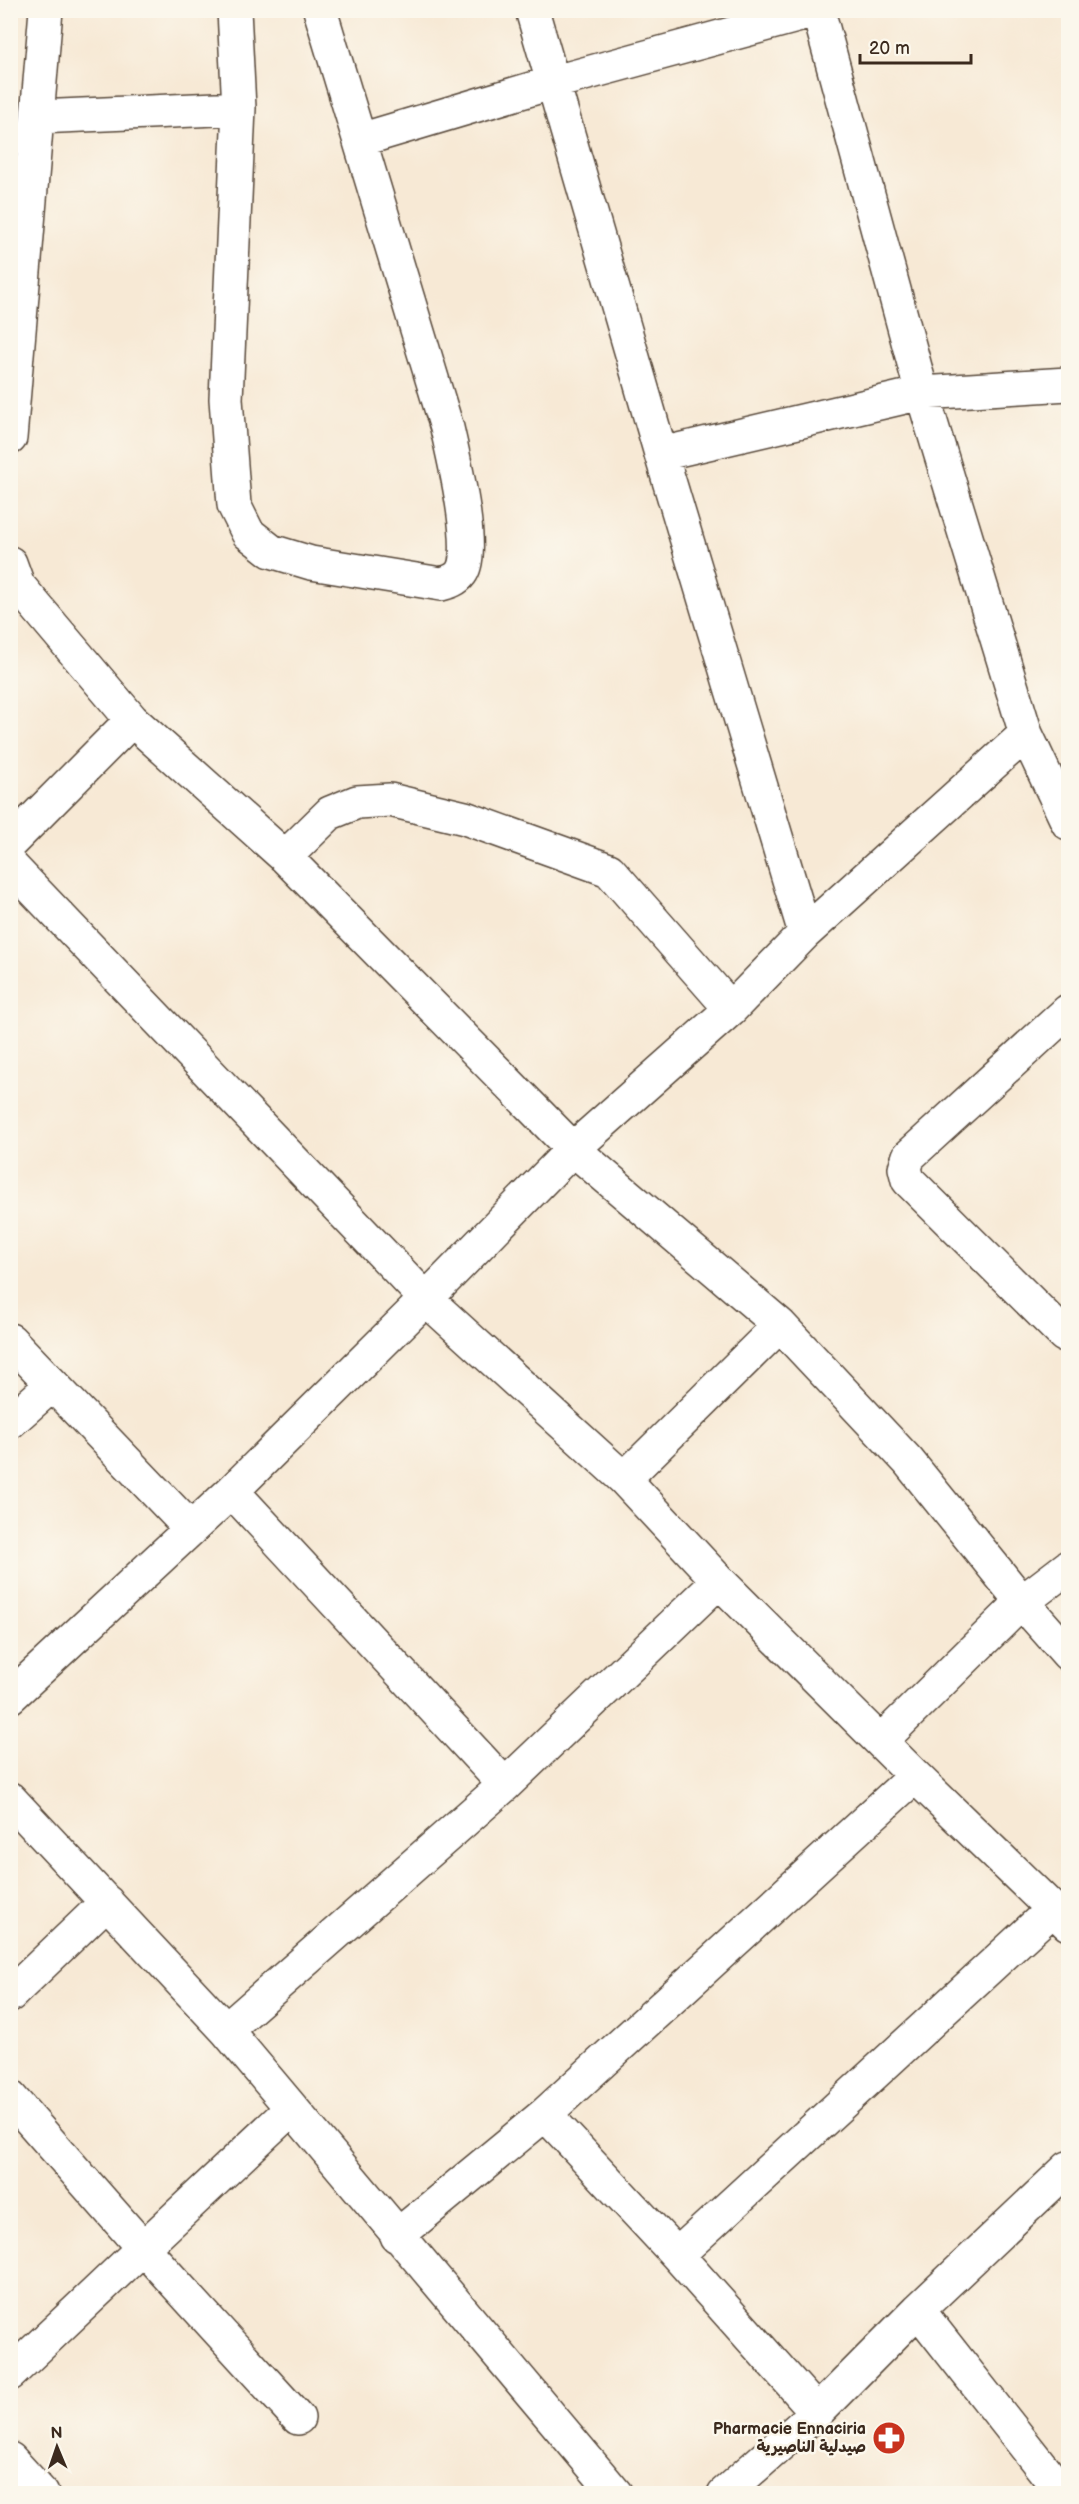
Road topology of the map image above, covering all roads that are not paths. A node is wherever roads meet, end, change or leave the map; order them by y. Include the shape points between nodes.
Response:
1 (46, 10) edge
2 (234, 10) edge
3 (320, 10) edge
4 (532, 10) edge
5 (818, 11) edge
6 (551, 83) junction
7 (239, 108) junction
8 (38, 117) junction
9 (360, 141) junction
10 (1068, 384) edge
11 (922, 393) junction
12 (10, 438) edge
13 (661, 454) junction
14 (10, 563) edge
15 (132, 720) junction
16 (1026, 734) junction
17 (1068, 823) edge
18 (10, 843) edge
19 (285, 857) junction
20 (10, 865) edge
21 (805, 933) junction
22 (731, 1009) junction
23 (1068, 1011) edge
24 (573, 1149) junction
25 (426, 1299) junction
26 (780, 1326) junction
27 (1064, 1335) dead end
28 (10, 1340) edge
29 (52, 1385) junction
30 (10, 1422) edge
31 (624, 1479) junction
32 (232, 1491) junction
33 (191, 1529) junction
34 (1068, 1567) edge
35 (719, 1581) junction
36 (1022, 1602) junction
37 (1068, 1654) edge
38 (10, 1697) edge
39 (881, 1741) junction
40 (915, 1776) junction
41 (505, 1785) junction
42 (10, 1799) edge
43 (107, 1902) junction
44 (1060, 1917) edge
45 (10, 1995) edge
46 (226, 2030) junction
47 (10, 2097) edge
48 (291, 2109) junction
49 (544, 2114) junction
50 (1068, 2168) edge
51 (397, 2236) junction
52 (142, 2248) junction
53 (677, 2255) junction
54 (918, 2310) junction
55 (10, 2374) edge
56 (817, 2412) junction
57 (298, 2418) dead end
58 (10, 2459) edge
59 (42, 2493) edge
60 (616, 2493) edge
61 (724, 2493) edge
62 (1063, 2493) edge

1 - 8 street
2 - 7 street
3 - 9 street
4 - 6 street
5 - 6 street
5 - 11 street
6 - 9 street
6 - 13 street
7 - 8 street
7 - 9 street via 226,399 234,505 248,533 271,551 311,563 441,584 462,572 466,555 456,467
8 - 12 street
10 - 11 street
11 - 13 street
11 - 16 street
13 - 21 street
14 - 15 street via 18,585
15 - 18 street
15 - 19 street
16 - 17 street
16 - 21 street
19 - 22 street via 330,813 357,802 390,800 465,819 609,870
19 - 24 street
20 - 25 street
21 - 22 street
22 - 24 street
23 - 27 street via 909,1155 905,1168 908,1180
24 - 25 street
24 - 26 street
25 - 31 street
25 - 32 street
26 - 31 street
26 - 36 street via 908,1461
28 - 29 street
29 - 30 street
29 - 33 street
31 - 35 street
32 - 33 street
32 - 41 street
33 - 38 street
34 - 36 street
35 - 39 street
35 - 41 street
36 - 37 street
36 - 39 street
39 - 40 street
40 - 44 street
40 - 49 street
41 - 46 street
42 - 43 street
43 - 45 street
43 - 46 street
44 - 53 street
46 - 48 street
47 - 52 street
48 - 51 street
48 - 52 street
49 - 51 street
49 - 53 street
50 - 54 street
51 - 60 street
52 - 55 street
52 - 57 street
53 - 56 street
54 - 56 street
54 - 62 street
56 - 61 street
58 - 59 street

